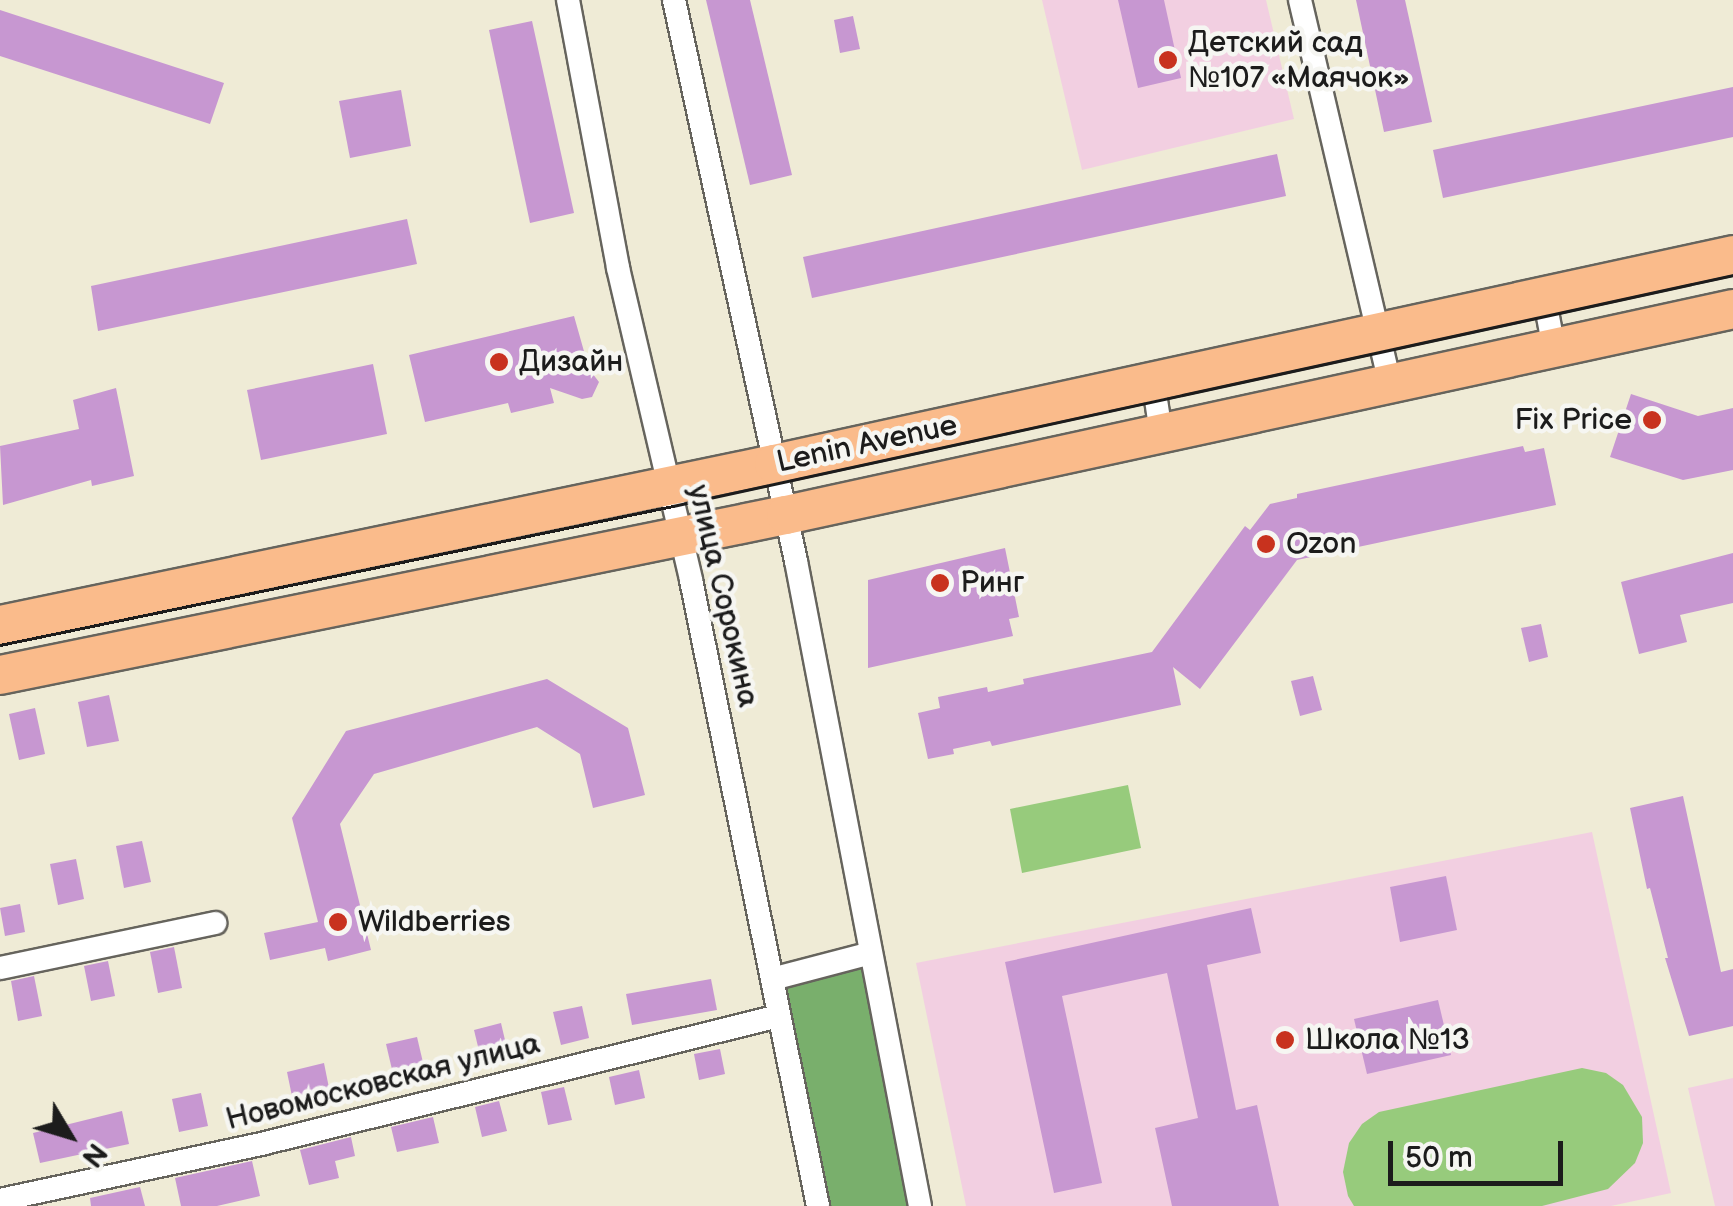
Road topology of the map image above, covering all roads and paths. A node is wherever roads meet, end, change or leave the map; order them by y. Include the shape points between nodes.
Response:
1 (568, 0) edge
2 (674, 0) edge
3 (1300, 0) edge
4 (1733, 255) edge
5 (1544, 295) junction
6 (1733, 309) edge
7 (1378, 330) junction
8 (1554, 348) junction
9 (1153, 380) junction
10 (1390, 383) junction
11 (1161, 433) junction
12 (774, 464) junction
13 (668, 487) junction
14 (786, 514) junction
15 (680, 537) junction
16 (151, 618) junction
17 (0, 625) edge
18 (0, 674) edge
19 (215, 922) dead end
20 (871, 953) junction
21 (0, 968) edge
22 (772, 978) junction
23 (780, 1016) junction
24 (0, 1200) edge
25 (818, 1206) edge
26 (920, 1206) edge

1 - 13 street, улица Сорокина
2 - 12 street
3 - 7 street
4 - 5 main road, Lenin Avenue
5 - 7 main road, Lenin Avenue
5 - 8 street
6 - 8 main road, Lenin Avenue
7 - 9 main road, Lenin Avenue
7 - 10 street
8 - 10 main road, Lenin Avenue
9 - 11 street
9 - 12 main road, Lenin Avenue
10 - 11 main road, Lenin Avenue
11 - 14 main road, Lenin Avenue
12 - 13 main road, Lenin Avenue
12 - 14 street
13 - 15 street, улица Сорокина
13 - 16 main road, Lenin Avenue
14 - 15 main road, Lenin Avenue
14 - 20 street
15 - 16 main road, Lenin Avenue
15 - 22 street, улица Сорокина
16 - 17 main road, Lenin Avenue
16 - 18 main road, Lenin Avenue
19 - 21 street
20 - 22 street
20 - 26 street
22 - 23 street, улица Сорокина
23 - 24 street, Новомосковская улица via 265,1143
23 - 25 street, улица Сорокина

